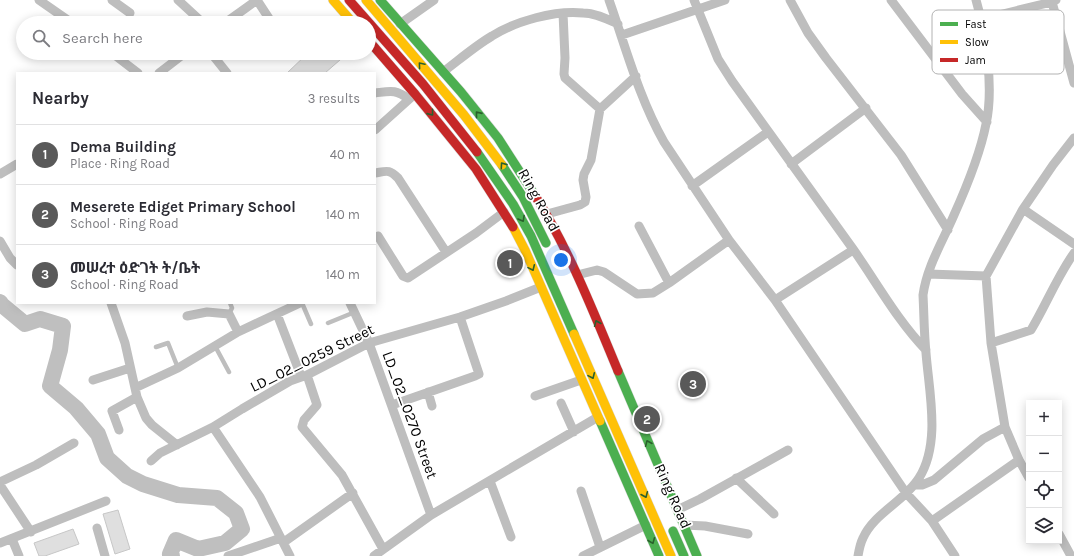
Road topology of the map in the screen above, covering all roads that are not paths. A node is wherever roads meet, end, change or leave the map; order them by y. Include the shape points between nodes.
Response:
1 (39, 0) edge
2 (112, 0) edge
3 (178, 0) edge
4 (257, 0) edge
5 (333, 0) edge
6 (349, 0) edge
7 (366, 0) edge
8 (380, 0) edge
9 (434, 0) edge
10 (609, 0) edge
11 (725, 0) edge
12 (790, 0) edge
13 (891, 0) edge
14 (976, 0) edge
15 (1054, 1) edge
16 (696, 4) edge
17 (979, 10) edge
18 (1018, 10) edge
19 (130, 13) dead end
20 (563, 13) junction
21 (62, 16) edge
22 (195, 16) edge
23 (235, 16) edge
24 (267, 16) edge
25 (348, 16) edge
26 (363, 16) edge
27 (400, 24) junction
28 (618, 24) junction
29 (376, 32) edge
30 (622, 35) junction
31 (1064, 42) edge
32 (376, 50) edge
33 (932, 54) edge
34 (121, 60) edge
35 (176, 60) edge
36 (216, 60) edge
37 (137, 72) edge
38 (160, 72) edge
39 (226, 72) edge
40 (443, 72) junction
41 (947, 74) edge
42 (988, 74) edge
43 (636, 76) junction
44 (1074, 83) edge
45 (376, 93) edge
46 (412, 96) junction
47 (866, 108) junction
48 (600, 109) junction
49 (986, 122) junction
50 (376, 129) edge
51 (768, 132) junction
52 (1074, 138) edge
53 (791, 164) junction
54 (16, 165) edge
55 (376, 173) edge
56 (0, 174) edge
57 (692, 186) junction
58 (1023, 209) junction
59 (504, 212) junction
60 (547, 214) junction
61 (640, 226) dead end
62 (948, 230) junction
63 (378, 236) dead end
64 (729, 240) junction
65 (0, 242) edge
66 (1074, 244) edge
67 (853, 250) junction
68 (446, 252) junction
69 (551, 253) dead end
70 (1074, 253) edge
71 (16, 264) edge
72 (928, 274) junction
73 (577, 275) junction
74 (986, 276) junction
75 (669, 283) junction
76 (541, 287) junction
77 (774, 300) junction
78 (111, 304) edge
79 (230, 304) edge
80 (298, 304) edge
81 (301, 304) edge
82 (353, 307) edge
83 (281, 310) junction
84 (229, 314) junction
85 (187, 316) dead end
86 (460, 317) junction
87 (328, 323) dead end
88 (311, 324) dead end
89 (238, 332) junction
90 (369, 342) junction
91 (991, 343) junction
92 (215, 346) junction
93 (156, 347) dead end
94 (926, 350) junction
95 (130, 368) junction
96 (178, 368) junction
97 (229, 372) dead end
98 (304, 375) junction
99 (93, 380) dead end
100 (581, 380) junction
101 (136, 392) junction
102 (428, 392) junction
103 (535, 396) dead end
104 (561, 403) dead end
105 (392, 404) junction
106 (432, 406) dead end
107 (598, 417) junction
108 (213, 427) junction
109 (1005, 427) junction
110 (119, 430) dead end
111 (574, 432) junction
112 (74, 443) dead end
113 (178, 445) junction
114 (788, 450) dead end
115 (1019, 460) junction
116 (151, 461) dead end
117 (1026, 473) edge
118 (736, 478) junction
119 (490, 481) junction
120 (0, 483) edge
121 (914, 486) junction
122 (581, 491) dead end
123 (353, 493) junction
124 (906, 494) junction
125 (106, 501) dead end
126 (677, 510) junction
127 (774, 514) dead end
128 (431, 515) junction
129 (932, 521) junction
130 (670, 524) dead end
131 (646, 525) junction
132 (684, 525) junction
133 (97, 528) dead end
134 (32, 532) junction
135 (748, 534) dead end
136 (511, 537) dead end
137 (12, 539) junction
138 (282, 540) junction
139 (1062, 540) edge
140 (0, 543) edge
141 (600, 547) junction
142 (383, 549) junction
143 (19, 556) edge
144 (105, 556) edge
145 (228, 556) edge
146 (290, 556) edge
147 (374, 556) edge
148 (583, 556) edge
149 (658, 556) edge
150 (671, 556) edge
151 (684, 556) edge
152 (696, 556) edge
153 (858, 556) edge
154 (956, 556) edge
155 (1071, 556) edge

1 - 21 street
2 - 19 street
3 - 22 street
4 - 23 street
4 - 24 street
5 - 25 main road
6 -> 26 main road, Ring Road
69 -> 7 main road, Ring Road via 533,214 500,161
8 - 27 main road
9 - 27 street
10 - 28 street
11 - 16 street
12 - 47 street via 808,33
13 - 33 street
14 - 17 street
15 - 18 street
16 - 30 street
16 - 51 street via 718,60
20 - 28 street via 583,12
20 - 40 street via 508,27
20 - 48 street via 565,78
27 - 40 main road
28 - 30 street
29 -> 150 main road, Ring Road via 466,137 518,212 531,236
30 - 43 street
31 - 44 street
32 - 46 main road
34 - 37 street
35 - 38 street
36 - 39 street
60 -> 40 main road via 498,138
41 - 49 street
42 - 49 street
43 - 48 street
43 - 57 street via 655,126
45 - 46 street via 391,91
46 - 50 street
46 -> 59 main road via 476,169
47 - 53 street
47 - 62 street via 901,155
48 - 60 street via 591,160 583,180 585,202
49 - 62 street via 979,151
51 - 53 street
51 - 57 street
52 - 58 street
53 - 67 street
54 - 56 street
55 - 68 street via 389,170 393,172
57 - 64 street
58 - 66 street
58 - 74 street
59 - 68 street
59 -> 76 main road via 525,250
60 - 73 main road
61 - 75 street
62 - 72 street
63 - 68 street via 406,278 414,276
64 - 75 street
64 - 77 street
65 - 71 street
67 - 77 street
67 - 94 street via 902,322
70 - 91 street via 1031,330
72 - 74 street
72 - 94 street via 923,294
73 - 75 street via 597,270 604,272 637,294 653,293
126 -> 73 main road
74 - 91 street
76 - 86 street, LD_02_0259 Street
76 - 100 main road
77 - 124 street
78 - 95 street via 125,343
79 - 84 lane via 232,308
80 - 83 street
81 - 88 lane
82 - 87 lane
82 - 90 street, LD_02_0270 Street
83 - 89 street
83 - 98 street
84 - 85 street via 207,312
84 - 89 street
86 - 90 street, LD_02_0259 Street
86 - 102 street via 479,374
89 - 92 street
90 - 98 street, LD_02_0259 Street
90 - 105 street, LD_02_0270 Street
91 - 109 street
92 - 96 street
92 - 97 lane
93 - 96 lane via 168,343
94 - 121 street via 932,431 924,470
95 - 99 street
95 - 101 street
96 - 101 street
98 - 108 street, LD_02_0259 Street
98 - 123 street via 317,405 304,420 302,427 342,475
100 - 103 street
100 - 107 main road
101 - 110 street via 112,411
101 - 113 street via 146,418
102 - 105 street
102 - 106 street
104 - 111 street
105 - 128 street, LD_02_0270 Street
107 - 111 street
107 - 131 main road
108 - 113 street, LD_02_0259 Street
108 - 138 street via 260,497
109 - 115 street
109 - 121 street via 983,439 934,480
111 - 119 street
112 - 120 street
113 - 116 street, LD_02_0259 Street via 160,453
114 - 118 street
115 - 117 street
115 - 129 street
118 - 126 street
118 - 127 street
119 - 128 street
119 - 136 street
120 - 134 street
121 - 124 street
122 - 141 street
123 - 138 street
123 - 142 street
124 - 129 street
124 - 153 street via 872,524 863,538
125 - 134 street
126 - 132 main road
128 - 142 street
129 - 154 street
130 - 151 main road, Ring Road
131 - 141 street
131 -> 149 main road
132 - 135 street
132 - 152 main road
133 - 144 street
134 - 137 street
137 - 140 street
137 - 143 street
138 - 145 street
138 - 146 street
139 - 155 street
141 - 148 street
142 - 147 street

